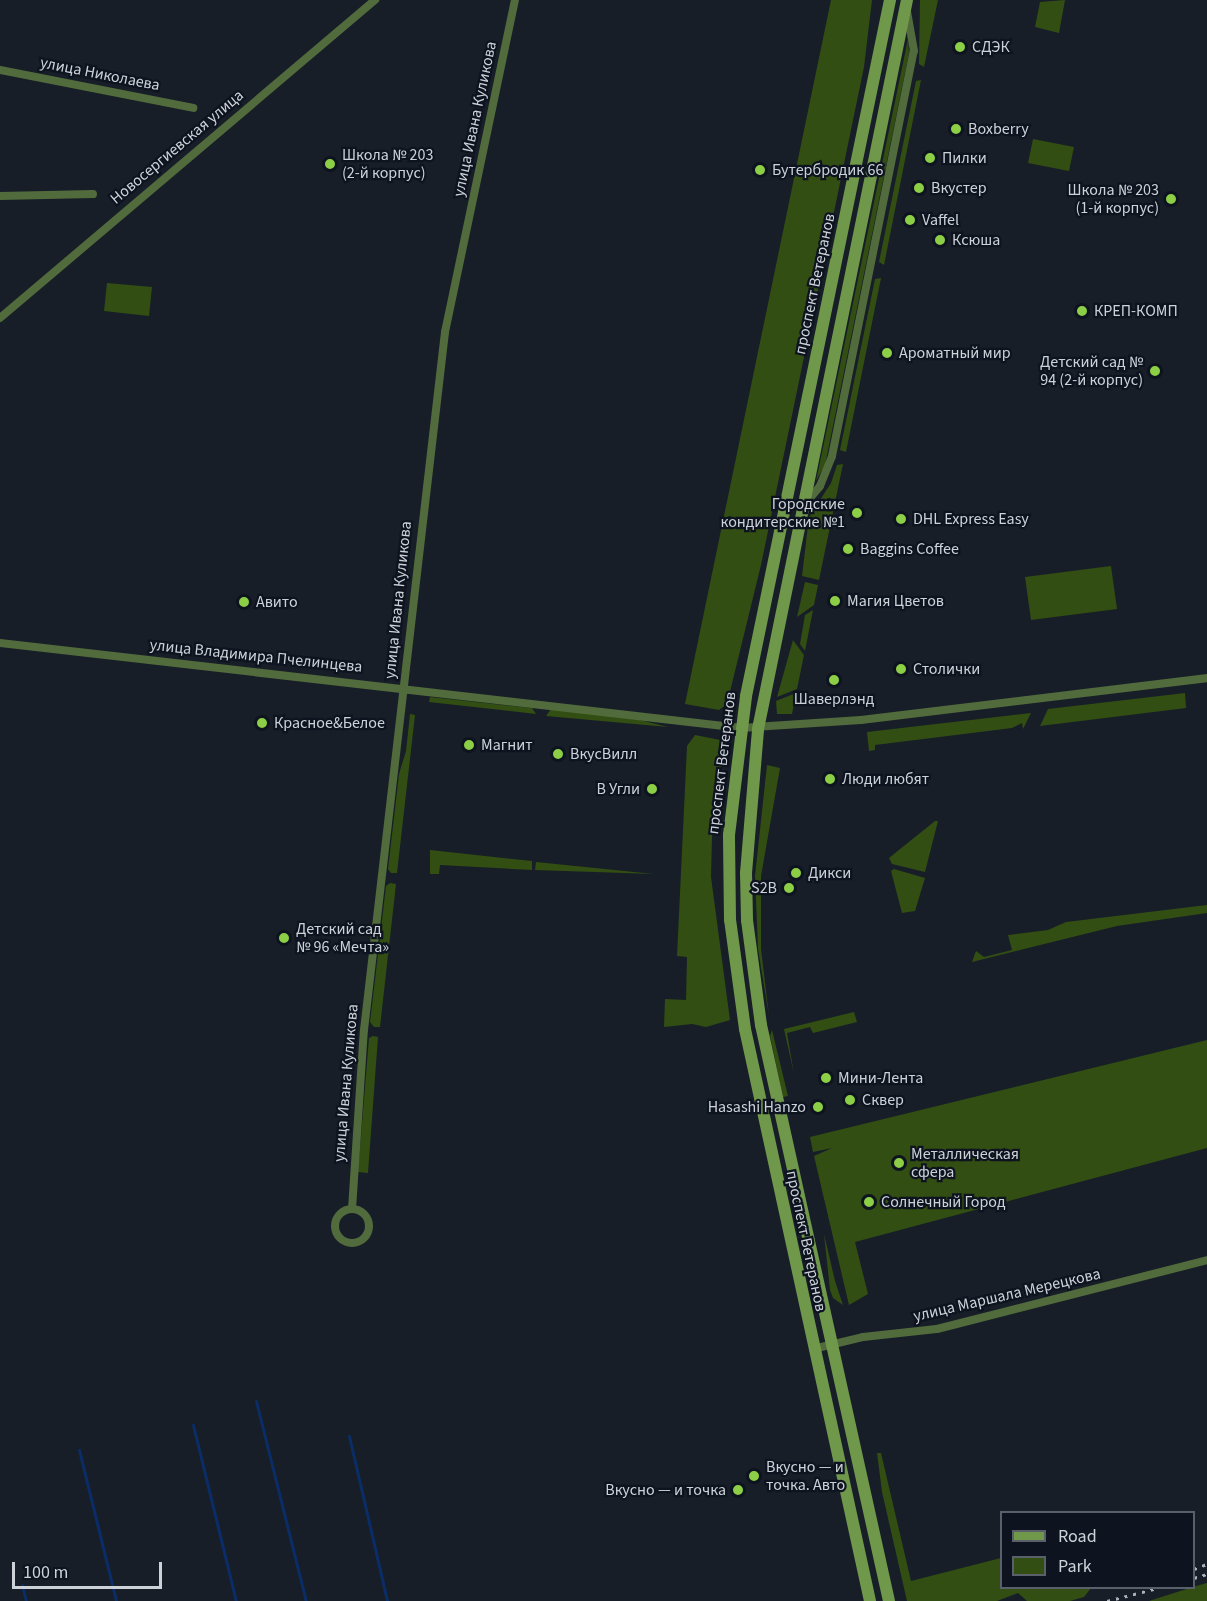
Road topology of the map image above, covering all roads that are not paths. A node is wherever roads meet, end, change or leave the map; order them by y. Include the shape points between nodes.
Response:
1 (375, 0) edge
2 (515, 0) edge
3 (890, 0) edge
4 (906, 3) edge
5 (0, 70) edge
6 (193, 108) dead end
7 (93, 195) dead end
8 (0, 196) edge
9 (0, 318) edge
10 (803, 507) junction
11 (0, 643) edge
12 (1207, 678) edge
13 (404, 688) junction
14 (741, 728) junction
15 (758, 729) junction
16 (351, 1209) junction
17 (1207, 1260) edge
18 (830, 1345) junction
19 (813, 1349) junction
20 (870, 1601) edge
21 (889, 1601) edge

1 - 9 street, Новосергиевская улица
2 - 13 street, улица Ивана Куликова via 445,332
3 - 14 main road, проспект Ветеранов
4 - 10 main road, проспект Ветеранов
4 - 10 street via 915,51 832,456 820,486
5 - 6 street, улица Николаева
7 - 8 street
10 - 15 main road, проспект Ветеранов
11 - 13 street, улица Владимира Пчелинцева
12 - 15 street, улица Владимира Пчелинцева
13 - 14 street, улица Владимира Пчелинцева
13 - 16 street, улица Ивана Куликова via 364,1030
14 - 15 street, улица Владимира Пчелинцева
14 - 19 main road, проспект Ветеранов via 729,835 735,970
15 - 18 main road, проспект Ветеранов via 746,873 752,968
16 - 16 street via 338,1217 335,1228 340,1238 350,1243 366,1237 369,1227 362,1212
17 - 18 street, улица Маршала Мерецкова via 937,1329 863,1337
18 - 19 street, улица Маршала Мерецкова
18 - 21 main road, проспект Ветеранов
19 - 20 main road, проспект Ветеранов

